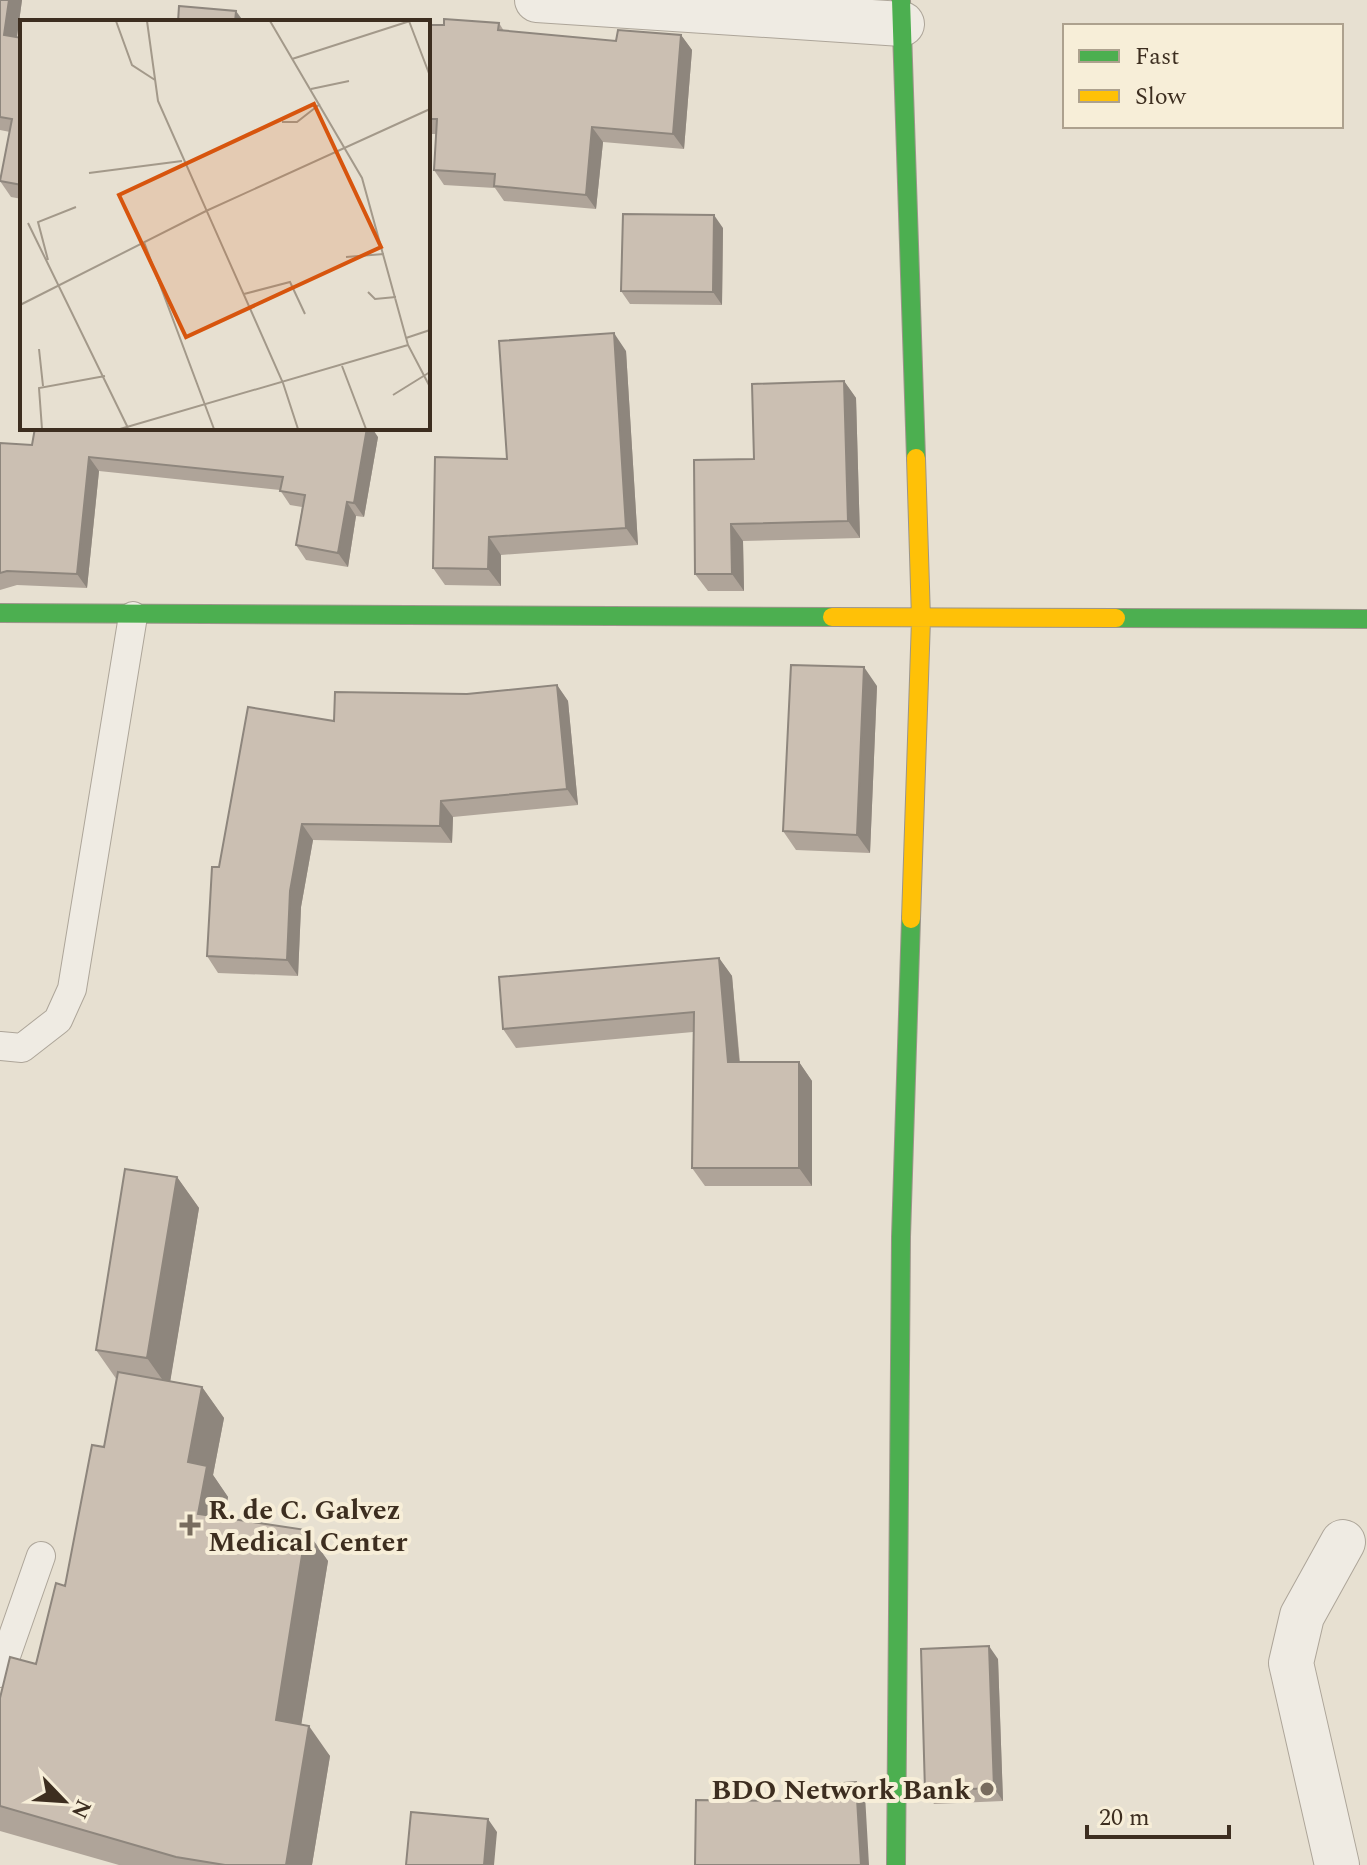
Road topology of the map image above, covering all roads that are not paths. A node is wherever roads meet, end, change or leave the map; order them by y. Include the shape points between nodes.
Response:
1 (537, 0) edge
2 (902, 12) edge
3 (0, 613) edge
4 (133, 616) junction
5 (921, 619) junction
6 (1367, 619) edge
7 (0, 1046) edge
8 (1343, 1542) dead end
9 (41, 1556) dead end
10 (0, 1673) edge
11 (896, 1865) edge
12 (1337, 1865) edge

1 - 2 street
2 - 5 street
3 - 4 street
4 - 5 street
4 - 7 lane via 72,989 58,1020 22,1048
5 - 6 street
5 - 11 street via 901,1237
8 - 12 street via 1302,1616 1291,1663
9 - 10 lane

